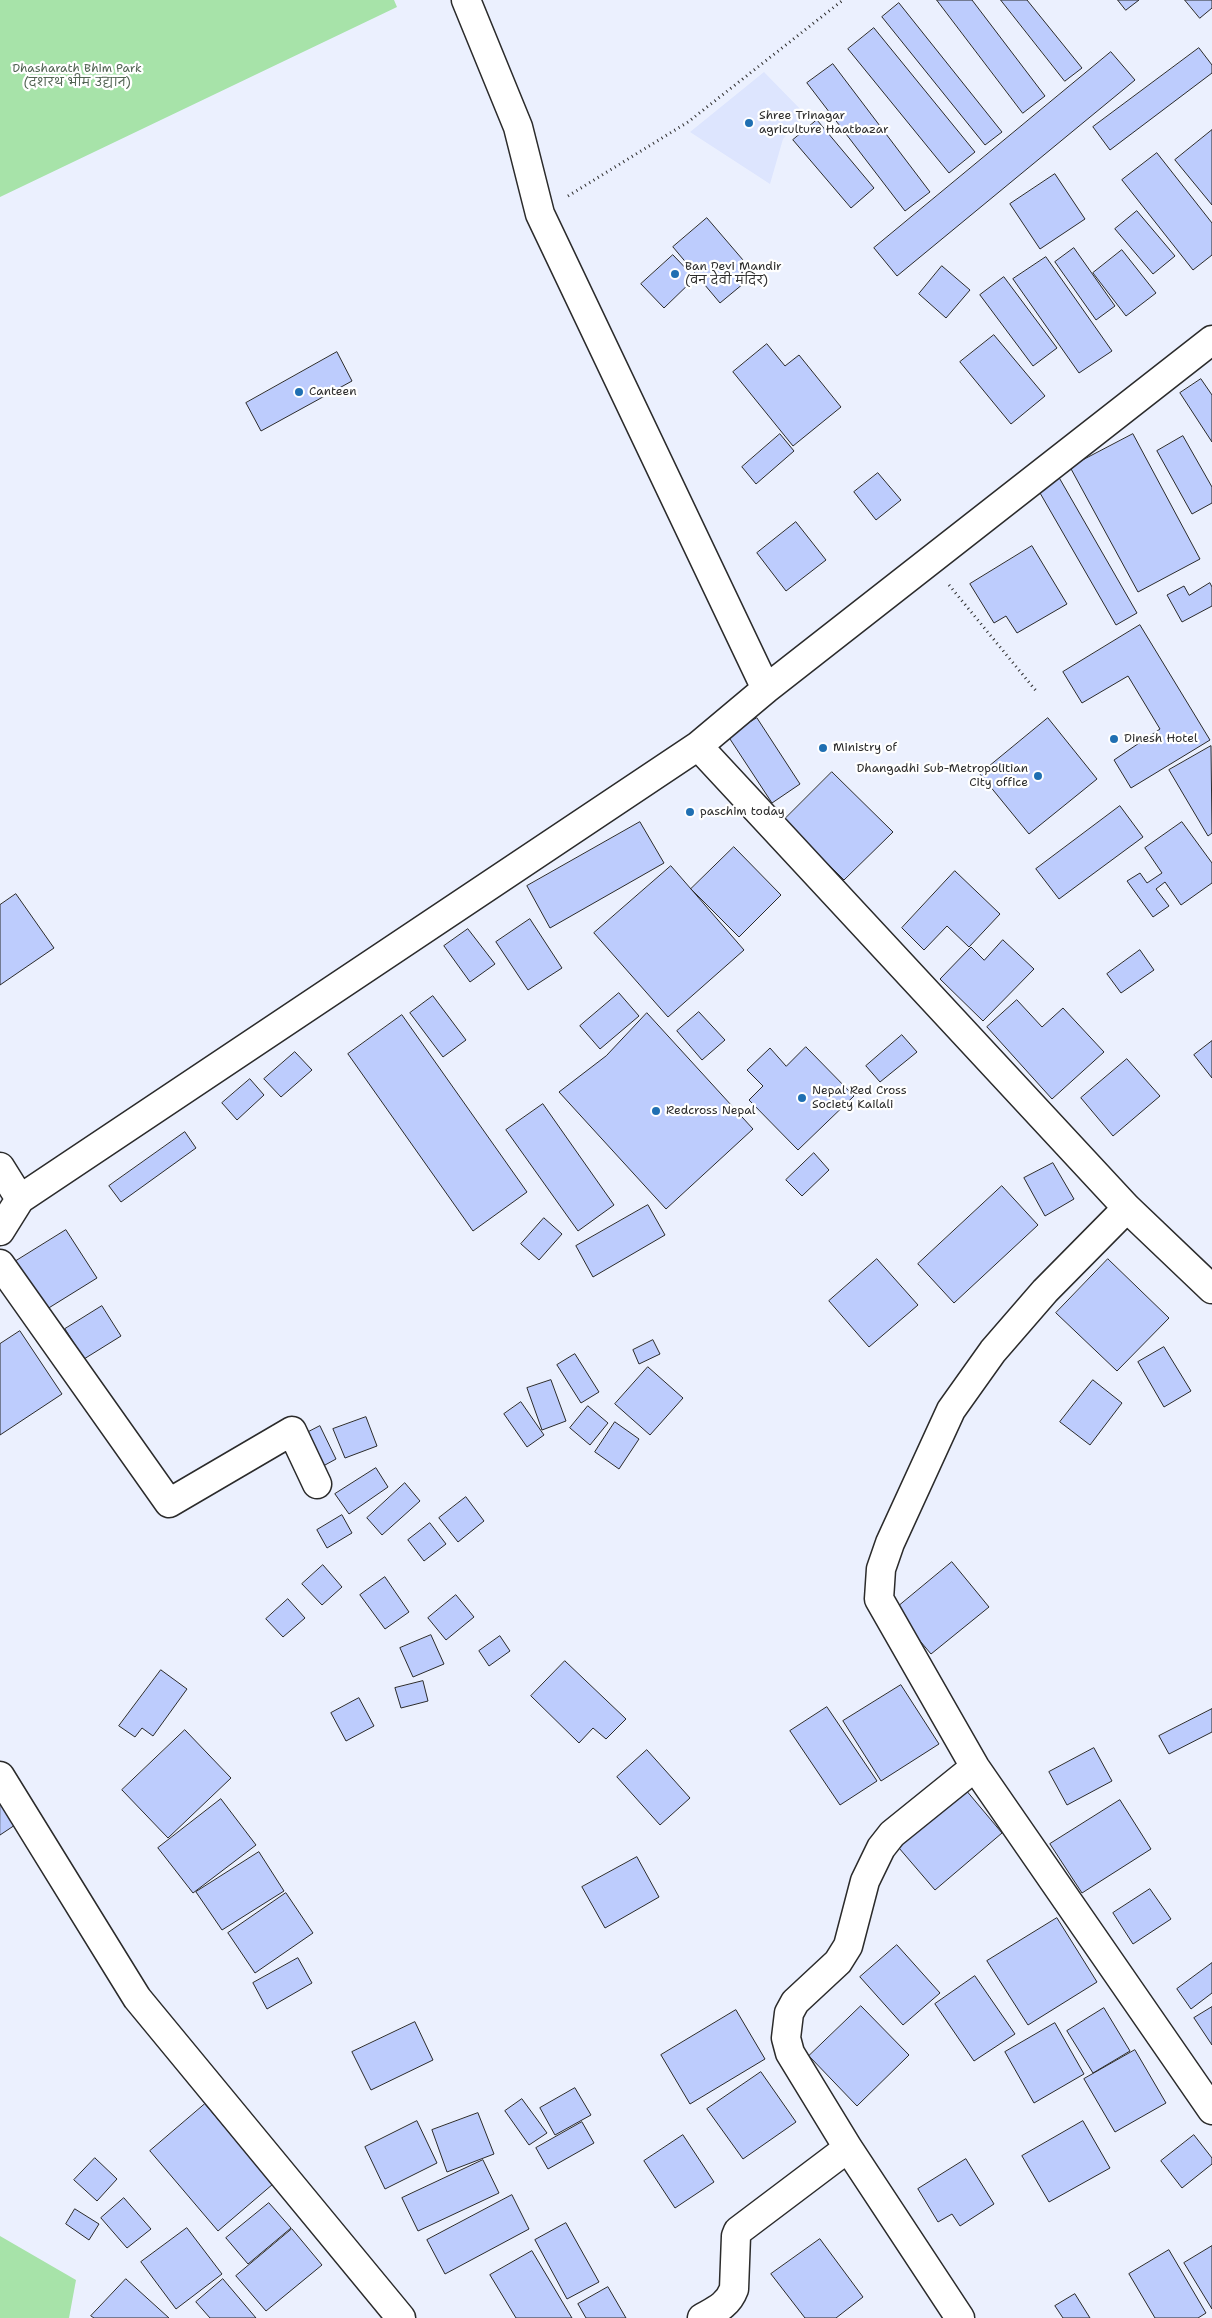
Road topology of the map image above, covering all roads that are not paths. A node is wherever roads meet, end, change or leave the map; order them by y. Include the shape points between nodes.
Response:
1 (466, 0) edge
2 (1212, 340) edge
3 (766, 689) junction
4 (698, 746) junction
5 (0, 1167) edge
6 (20, 1199) junction
7 (1127, 1208) junction
8 (0, 1231) edge
9 (0, 1264) edge
10 (1212, 1289) edge
11 (318, 1484) dead end
12 (975, 1767) junction
13 (0, 1776) edge
14 (1212, 2110) edge
15 (848, 2148) junction
16 (401, 2318) edge
17 (702, 2318) edge
18 (960, 2318) edge

1 - 3 street via 518,127 540,214
2 - 3 street
3 - 4 street
4 - 6 street
4 - 7 street
5 - 6 street
6 - 8 street
7 - 10 street
7 - 12 street via 1045,1290 994,1351 951,1410 881,1569 879,1599
9 - 11 street via 169,1503 292,1431
12 - 14 street
12 - 15 street via 892,1834 881,1848 865,1881 848,1946 838,1962 795,2002 789,2014 786,2038 790,2053
13 - 16 street via 137,1998
15 - 17 street via 738,2231 731,2297 726,2304
15 - 18 street

